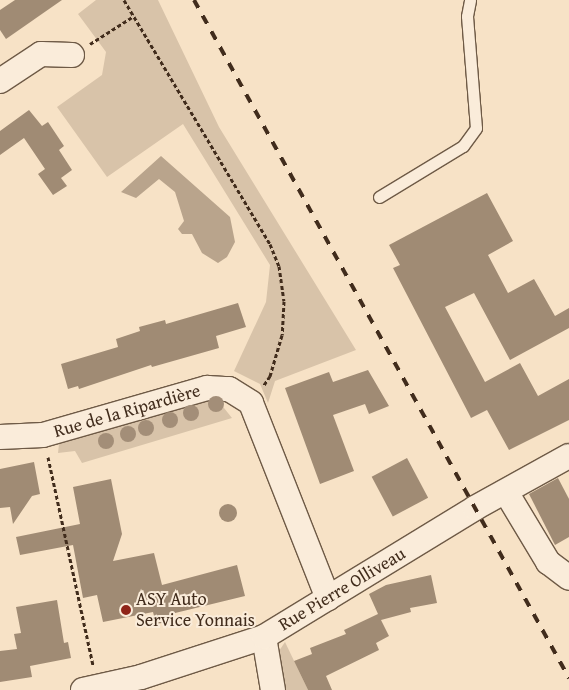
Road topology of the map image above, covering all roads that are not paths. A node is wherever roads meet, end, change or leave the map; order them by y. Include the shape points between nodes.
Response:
1 (470, 0) edge
2 (72, 55) road end
3 (0, 81) edge
4 (379, 197) dead end
5 (0, 437) edge
6 (569, 456) edge
7 (506, 492) junction
8 (569, 578) edge
9 (328, 598) junction
10 (264, 637) junction
11 (88, 689) edge
12 (273, 690) edge

1 - 4 lane via 467,16 476,128 463,146
2 - 3 street via 41,54
5 - 9 street, Rue de la Ripardière via 43,435 207,388 229,389 250,404
6 - 7 street, Rue Pierre Olliveau
7 - 8 street via 548,562
7 - 9 street, Rue Pierre Olliveau
9 - 10 street, Rue Pierre Olliveau
10 - 11 street, Rue Pierre Olliveau via 141,677
10 - 12 street

